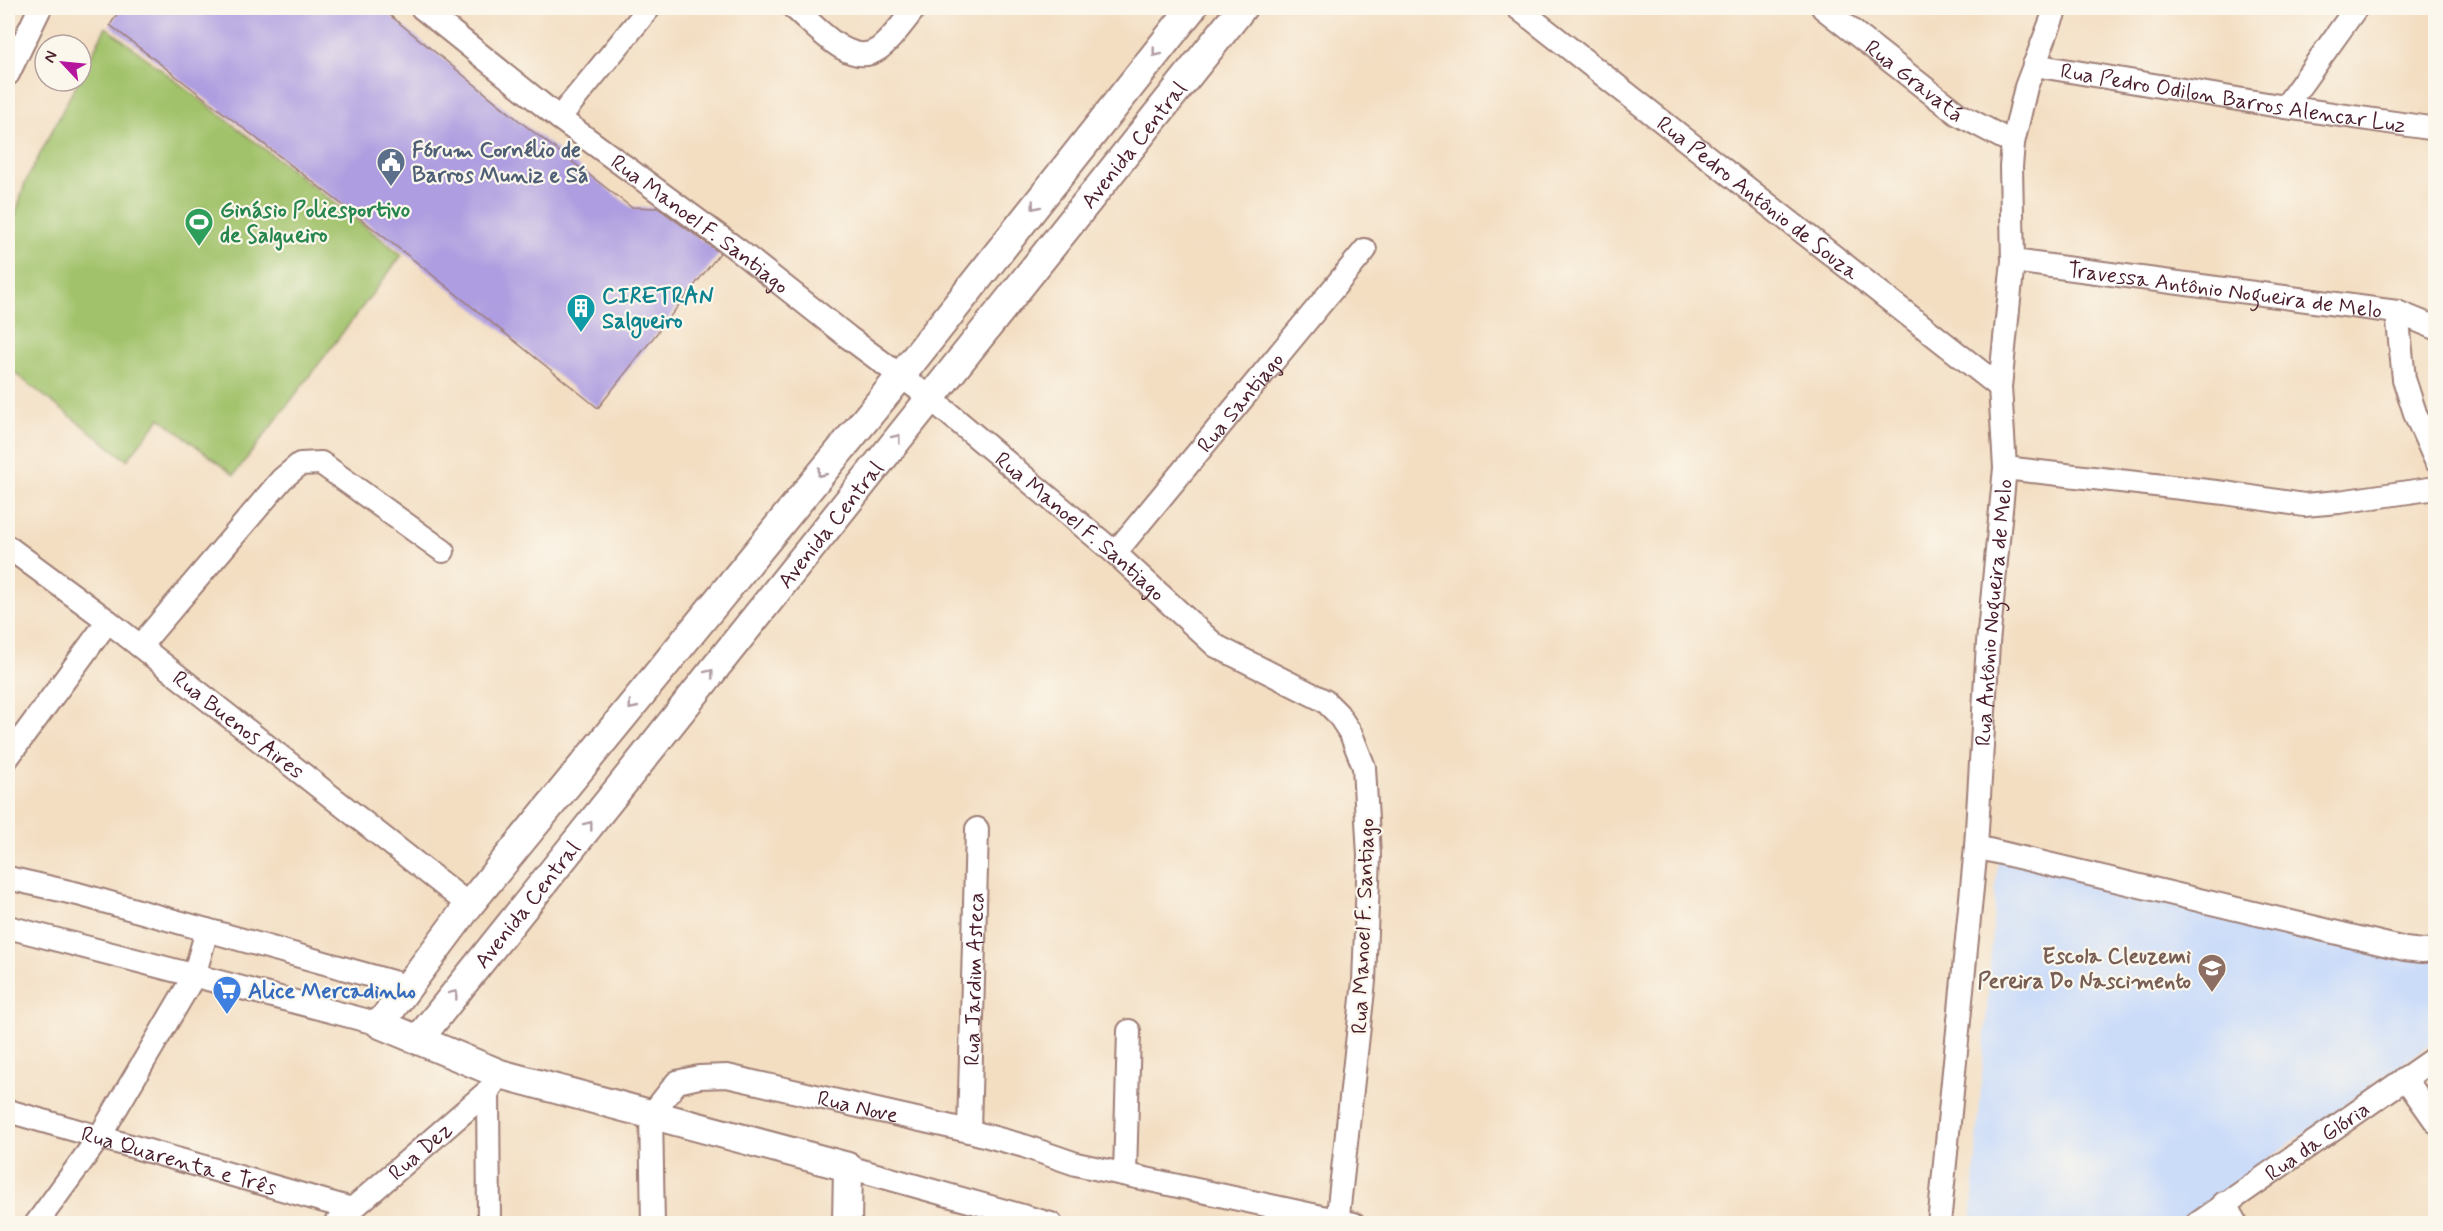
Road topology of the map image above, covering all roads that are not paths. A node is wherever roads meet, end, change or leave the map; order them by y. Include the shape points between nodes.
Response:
1 (40, 8) edge
2 (422, 8) edge
3 (649, 8) edge
4 (794, 8) edge
5 (915, 8) edge
6 (1192, 8) edge
7 (1242, 8) edge
8 (1518, 8) edge
9 (1822, 8) edge
10 (2056, 8) edge
11 (2356, 8) edge
12 (2034, 65) junction
13 (8, 74) edge
14 (2285, 107) junction
15 (559, 118) junction
16 (2436, 129) edge
17 (2013, 143) junction
18 (1365, 250) dead end
19 (2013, 261) junction
20 (2397, 312) junction
21 (2436, 328) edge
22 (900, 377) junction
23 (2000, 387) junction
24 (929, 397) junction
25 (2436, 461) edge
26 (2006, 468) junction
27 (2436, 488) edge
28 (8, 547) edge
29 (443, 551) dead end
30 (1115, 553) junction
31 (108, 621) junction
32 (140, 646) junction
33 (8, 757) edge
34 (977, 829) dead end
35 (1976, 847) junction
36 (8, 878) edge
37 (469, 905) junction
38 (8, 927) edge
39 (207, 930) junction
40 (2436, 950) edge
41 (194, 976) junction
42 (407, 986) junction
43 (380, 1024) junction
44 (1129, 1031) dead end
45 (418, 1040) junction
46 (2436, 1058) edge
47 (2405, 1078) junction
48 (494, 1082) junction
49 (8, 1111) edge
50 (651, 1115) junction
51 (2436, 1122) edge
52 (969, 1131) junction
53 (100, 1136) junction
54 (848, 1167) junction
55 (1125, 1174) junction
56 (2224, 1203) junction
57 (352, 1209) junction
58 (1004, 1217) edge
59 (1342, 1222) edge
60 (36, 1224) edge
61 (335, 1224) edge
62 (489, 1224) edge
63 (653, 1224) edge
64 (847, 1224) edge
65 (1052, 1224) edge
66 (1939, 1224) edge
67 (2196, 1224) edge
68 (2236, 1224) edge

1 - 13 street
2 - 15 street, Rua Manoel F. Santiago
3 - 15 street
4 - 5 street via 842,50 859,55 876,51
6 -> 22 street, Avenida Central
7 - 24 street, Avenida Central
8 - 23 street, Rua Pedro Antônio de Souza
9 - 17 street, Rua Gravatá via 1958,114
10 - 12 street, Rua Antônio Nogueira de Melo
11 - 14 street
12 - 14 street, Rua Pedro Odilon Barros Alencar Luz
12 - 17 street, Rua Antônio Nogueira de Melo
14 - 16 street, Rua Pedro Odilon Barros Alencar Luz
15 - 22 street, Rua Manoel F. Santiago via 738,250
17 - 19 street, Rua Antônio Nogueira de Melo
18 - 30 street, Rua Santiago
19 - 20 street, Travessa Antônio Nogueira de Melo
19 - 23 street, Rua Antônio Nogueira de Melo
20 - 21 street, Travessa Antônio Nogueira de Melo
20 - 25 street via 2404,379
22 - 24 street, Rua Manoel F. Santiago
22 -> 37 street, Avenida Central
23 - 26 street, Rua Antônio Nogueira de Melo
24 - 30 street, Rua Manoel F. Santiago
45 -> 24 street, Avenida Central
26 - 27 street via 2304,505
26 - 35 street, Rua Antônio Nogueira de Melo via 1988,642
28 - 31 street, Rua Buenos Aires
29 - 32 street via 321,463 300,464 241,525
30 - 59 street, Rua Manoel F. Santiago via 1216,646 1325,701 1351,734 1364,767 1369,856 1364,981
31 - 32 street, Rua Buenos Aires
31 - 33 street
32 - 37 street, Rua Buenos Aires
34 - 52 street, Rua Jardim Asteca
35 - 40 street via 2405,949
35 - 66 street, Rua Antônio Nogueira de Melo
36 - 39 street
37 - 42 street, Avenida Central
38 - 41 street
39 - 41 street
39 - 42 street
41 - 43 street
41 - 53 street
42 - 43 street, Avenida Central
43 - 45 street
44 - 55 street
45 - 48 street
46 - 47 street, Rua da Glória
47 - 51 street
47 - 56 street, Rua da Glória
48 - 50 street
48 - 57 street, Rua Dez
48 - 62 street
49 - 53 street, Rua Quarenta e Três
50 - 52 street, Rua Nove via 677,1082 727,1076
50 - 54 street
50 - 63 street
52 - 55 street, Rua Nove via 1076,1164
53 - 57 street, Rua Quarenta e Três
53 - 60 street
54 - 58 street
54 - 64 street
55 - 59 street, Rua Nove
56 - 67 street, Rua da Glória
56 - 68 street
57 - 61 street, Rua Dez
58 - 65 street

